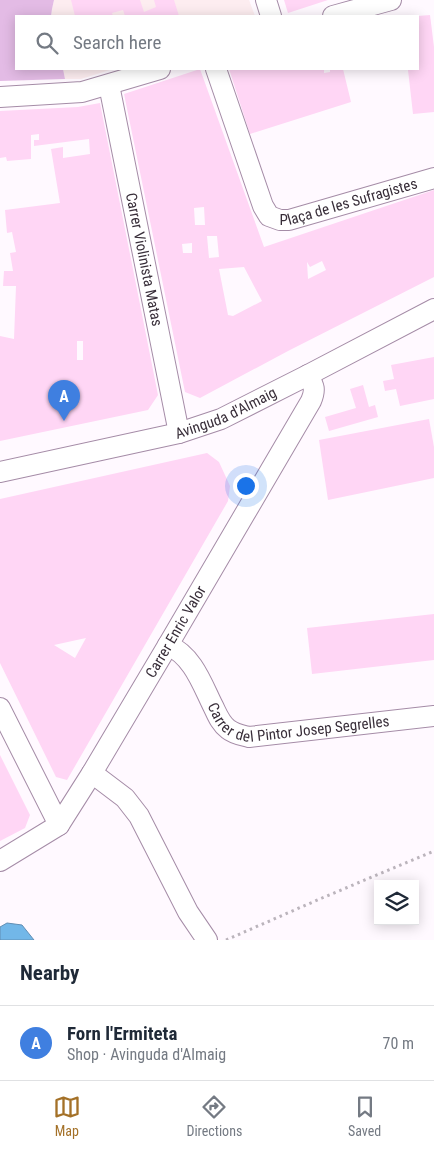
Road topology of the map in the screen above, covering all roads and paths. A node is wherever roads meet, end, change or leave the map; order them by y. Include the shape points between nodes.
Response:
1 (266, 0) edge
2 (391, 0) edge
3 (271, 15) edge
4 (337, 15) edge
5 (157, 70) edge
6 (216, 70) edge
7 (109, 85) junction
8 (0, 97) edge
9 (434, 178) edge
10 (434, 309) edge
11 (308, 375) junction
12 (179, 433) junction
13 (0, 472) edge
14 (168, 645) junction
15 (0, 708) edge
16 (434, 716) edge
17 (92, 773) junction
18 (59, 825) junction
19 (434, 851) edge
20 (0, 861) edge
21 (207, 940) edge
22 (226, 940) edge

1 - 3 street
2 - 4 street
5 - 7 street
6 - 9 street, Plaça de les Sufragistes via 263,206 274,219 289,220
7 - 8 street via 82,92
7 - 12 street, Carrer Violinista Matas
10 - 11 street, Avinguda d'Almaig
11 - 12 street, Avinguda d'Almaig via 221,419
11 - 14 street, Carrer Enric Valor via 314,387 311,402
12 - 13 street, Avinguda d'Almaig
14 - 16 street, Carrer del Pintor Josep Segrelles via 190,663 220,720 236,734 249,737
14 - 17 street, Carrer Enric Valor
15 - 18 street
17 - 18 street, Carrer Enric Valor
17 - 21 street via 125,798 139,816 188,912
18 - 20 street, Carrer Enric Valor
19 - 22 path

